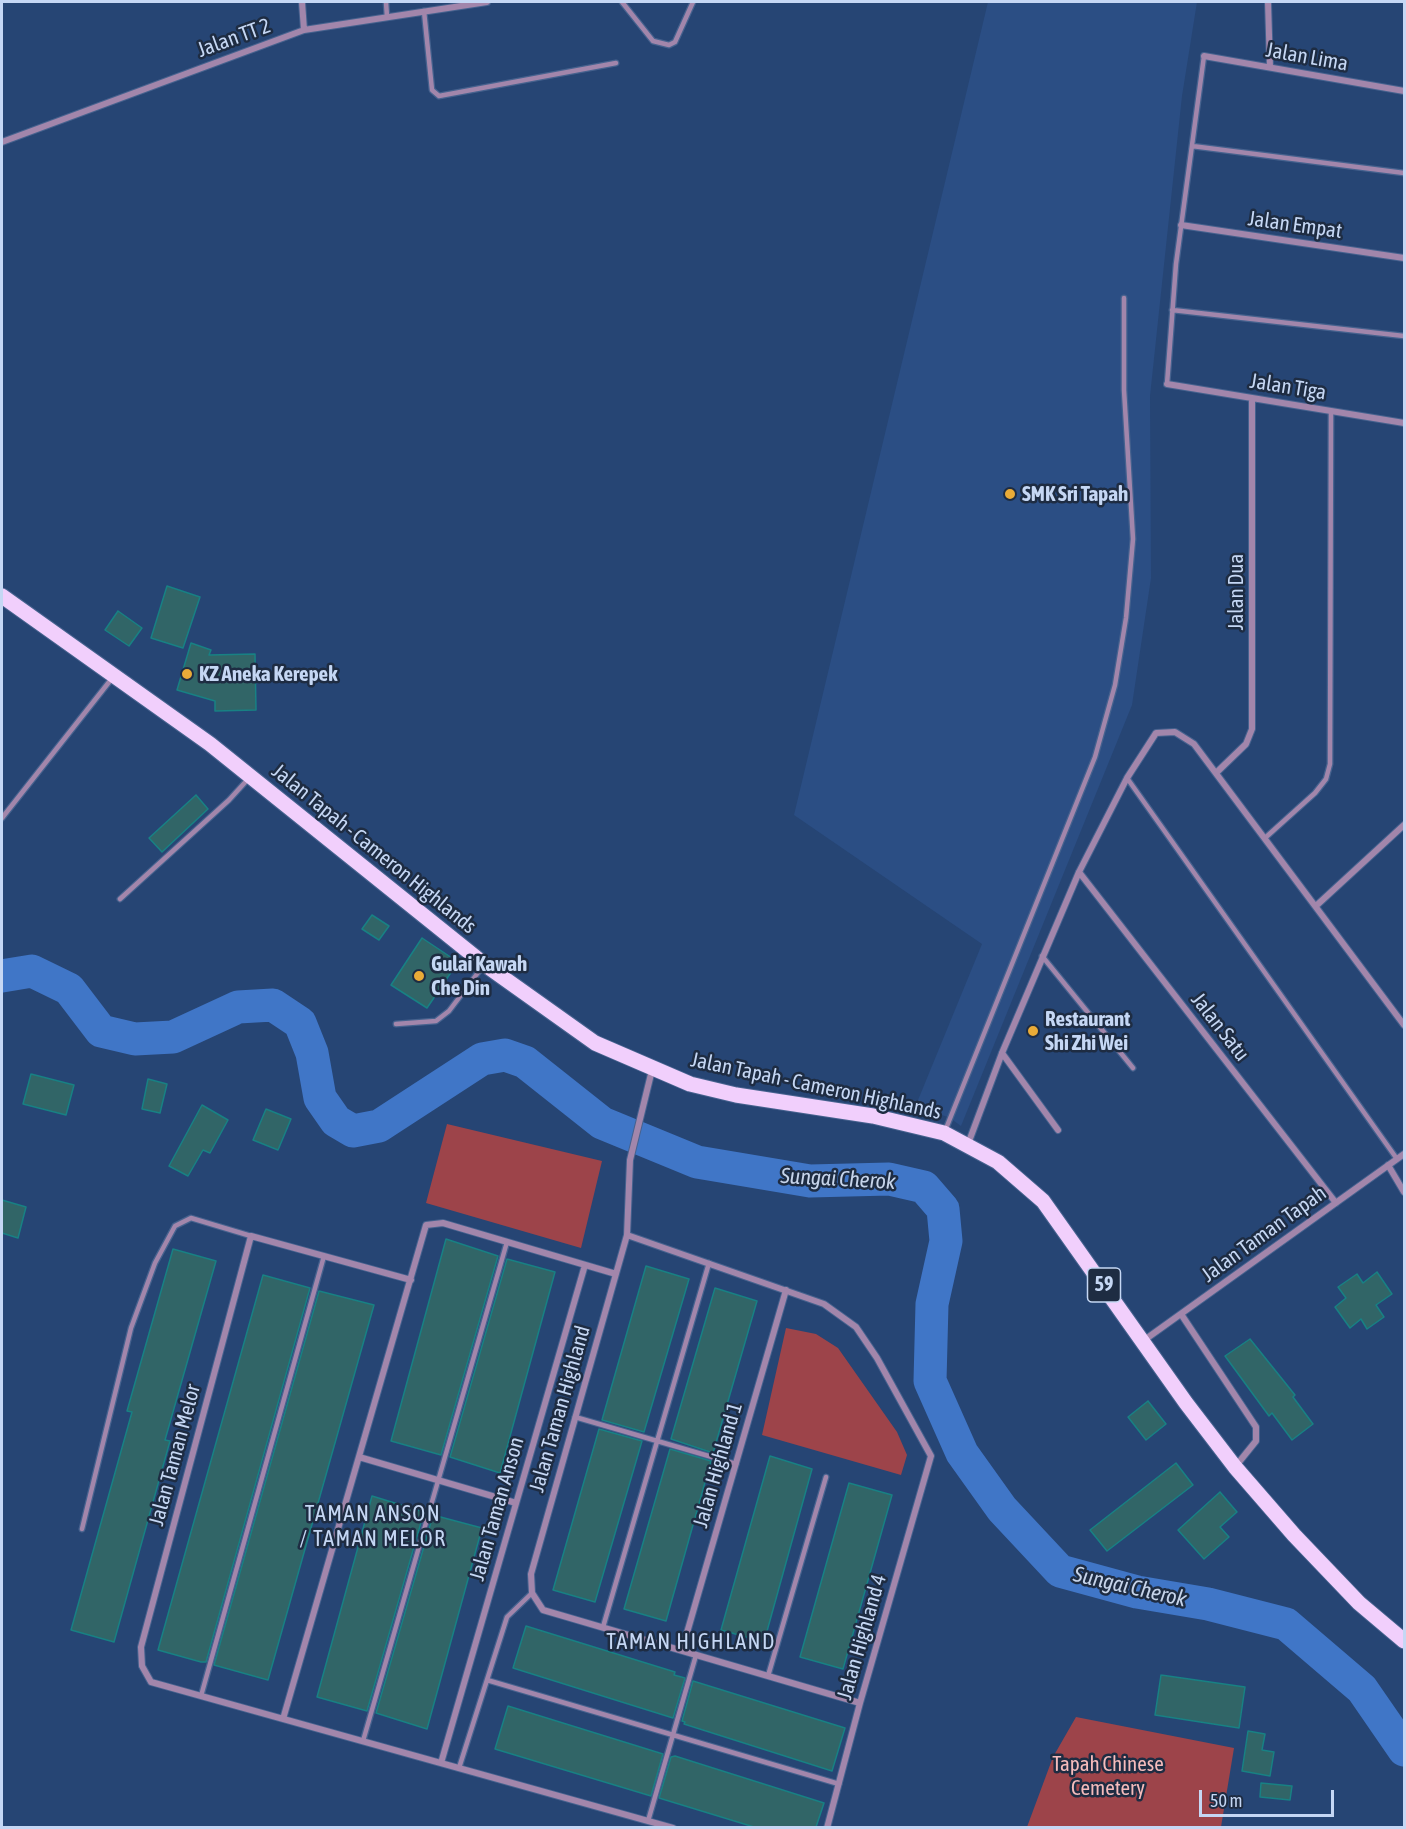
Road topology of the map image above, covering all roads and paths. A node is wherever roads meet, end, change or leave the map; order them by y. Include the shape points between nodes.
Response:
1 (302, 2) edge
2 (386, 2) edge
3 (488, 2) edge
4 (622, 2) edge
5 (693, 2) edge
6 (1268, 2) edge
7 (466, 3) edge
8 (424, 11) junction
9 (387, 17) junction
10 (304, 30) junction
11 (1204, 56) joint
12 (616, 63) dead end
13 (1270, 67) junction
14 (1404, 91) edge
15 (2, 142) edge
16 (1192, 146) junction
17 (1404, 172) edge
18 (1181, 225) junction
19 (1404, 258) edge
20 (1124, 298) dead end
21 (1172, 310) junction
22 (1404, 336) edge
23 (1167, 384) joint
24 (1252, 398) junction
25 (1331, 411) junction
26 (1404, 423) edge
27 (2, 596) edge
28 (115, 675) junction
29 (1216, 773) junction
30 (250, 776) junction
31 (1127, 778) junction
32 (2, 818) edge
33 (1404, 825) edge
34 (1265, 838) junction
35 (1079, 872) junction
36 (120, 899) dead end
37 (1317, 905) junction
38 (1042, 956) junction
39 (484, 964) junction
40 (396, 1024) dead end
41 (1404, 1025) edge
42 (1002, 1053) junction
43 (1132, 1068) dead end
44 (652, 1070) junction
45 (1058, 1130) dead end
46 (944, 1133) junction
47 (968, 1144) junction
48 (1404, 1154) edge
49 (1397, 1159) junction
50 (1388, 1165) junction
51 (1404, 1192) edge
52 (1336, 1203) junction
53 (627, 1235) junction
54 (250, 1236) junction
55 (507, 1242) junction
56 (324, 1256) junction
57 (709, 1263) junction
58 (585, 1265) junction
59 (616, 1274) junction
60 (411, 1280) junction
61 (786, 1290) junction
62 (1181, 1314) junction
63 (1142, 1342) junction
64 (575, 1417) junction
65 (657, 1441) junction
66 (359, 1457) junction
67 (736, 1464) junction
68 (1235, 1467) junction
69 (826, 1477) dead end
70 (438, 1480) junction
71 (516, 1503) junction
72 (82, 1529) dead end
73 (532, 1593) junction
74 (603, 1627) junction
75 (1404, 1641) edge
76 (682, 1650) junction
77 (696, 1655) junction
78 (768, 1676) junction
79 (487, 1680) junction
80 (201, 1696) junction
81 (860, 1703) junction
82 (284, 1719) junction
83 (673, 1735) junction
84 (363, 1741) junction
85 (441, 1763) junction
86 (459, 1768) junction
87 (839, 1784) junction
88 (648, 1821) junction
89 (673, 1827) edge
90 (827, 1827) edge

1 - 10 street
2 - 9 lane
3 - 7 street, Jalan TT 2
4 - 5 lane via 653,41 669,45 675,42
6 - 13 street
7 - 8 street, Jalan TT 2
8 - 9 street, Jalan TT 2
8 - 12 lane via 432,90 439,96
9 - 10 street, Jalan TT 2
10 - 15 street, Jalan TT 2
11 - 13 street, Jalan Lima
11 - 16 lane
13 - 14 street, Jalan Lima
16 - 17 lane
16 - 18 lane
18 - 19 street, Jalan Empat
18 - 21 lane
20 - 46 lane via 1124,390 1132,539 1126,618 1115,685 1095,757
21 - 22 lane
21 - 23 lane
23 - 24 street, Jalan Tiga
24 - 25 street, Jalan Tiga
24 - 29 street, Jalan Dua via 1252,729 1246,744
25 - 26 street, Jalan Tiga
25 - 34 lane via 1330,764 1326,779 1315,793
27 - 28 main road, Jalan Tapah - Cameron Highlands / 59
28 - 30 main road, Jalan Tapah - Cameron Highlands / 59
28 - 32 lane
29 - 31 street via 1194,744 1175,732 1156,733
29 - 34 street
30 - 36 lane via 229,800
30 - 39 main road, Jalan Tapah - Cameron Highlands / 59
31 - 35 street
31 - 49 lane
33 - 37 street
34 - 37 street
35 - 38 street
35 - 52 street, Jalan Satu
37 - 41 street
38 - 42 street
38 - 43 lane
39 - 40 lane via 449,1011 436,1021
39 - 44 main road, Jalan Tapah - Cameron Highlands / 59 via 595,1043
42 - 45 street
42 - 47 street
44 - 46 main road, Jalan Tapah - Cameron Highlands / 59 via 736,1095 873,1116
44 - 53 street, Jalan Taman Highland via 630,1160
46 - 47 main road, Jalan Tapah - Cameron Highlands / 59
47 - 63 main road, Jalan Tapah - Cameron Highlands / 59 via 998,1162 1043,1201
48 - 49 street, Jalan Taman Tapah
49 - 50 street, Jalan Taman Tapah
50 - 51 street
50 - 52 street, Jalan Taman Tapah
52 - 62 street, Jalan Taman Tapah
53 - 57 street
53 - 59 street, Jalan Taman Highland
54 - 56 street
54 - 72 lane via 191,1218 175,1226 154,1263 131,1328
54 - 80 street, Jalan Taman Melor via 141,1647 141,1666 151,1682
55 - 58 street
55 - 60 street via 443,1223 426,1225
55 - 70 lane
56 - 60 street
56 - 80 lane
57 - 61 street
57 - 65 lane
58 - 59 street
58 - 71 street, Jalan Taman Anson
59 - 64 street, Jalan Taman Highland
60 - 66 street
61 - 67 street, Jalan Highland 1
61 - 81 street, Jalan Highland 4 via 824,1305 856,1327 931,1456
62 - 63 street, Jalan Taman Tapah
62 - 68 street via 1256,1427 1256,1440
63 - 68 main road, Jalan Tapah - Cameron Highlands / 59
64 - 65 lane
64 - 73 street, Jalan Taman Highland via 531,1574
65 - 67 lane
65 - 74 lane
66 - 70 street
66 - 82 street
67 - 76 street, Jalan Highland 1
68 - 75 main road, Jalan Tapah - Cameron Highlands / 59 via 1359,1603
69 - 78 lane
70 - 71 street
70 - 84 lane
71 - 85 street, Jalan Taman Anson
73 - 74 street via 543,1610
73 - 79 lane via 507,1617
74 - 76 street
76 - 77 street
77 - 78 street
77 - 83 lane
78 - 81 street
79 - 83 lane
79 - 86 lane
80 - 82 street
81 - 87 street, Jalan Highland 4
82 - 84 street
83 - 87 lane
83 - 88 lane
84 - 85 street
85 - 86 street
86 - 88 street
87 - 90 street, Jalan Highland 4
88 - 89 street

